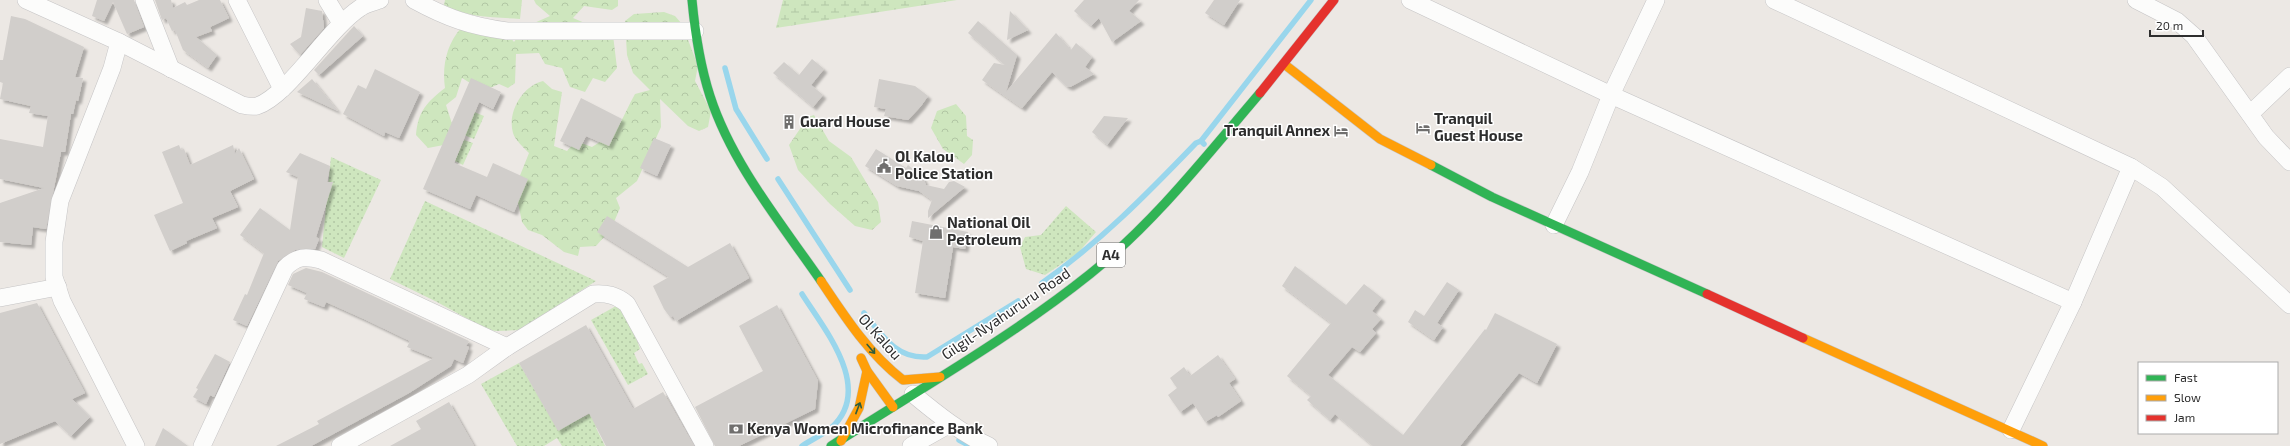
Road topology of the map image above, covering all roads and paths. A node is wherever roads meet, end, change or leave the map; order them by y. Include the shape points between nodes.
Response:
1 (26, 0) edge
2 (144, 0) edge
3 (237, 0) edge
4 (327, 0) edge
5 (380, 0) edge
6 (414, 0) edge
7 (692, 0) edge
8 (1334, 0) edge
9 (1410, 0) edge
10 (1656, 0) edge
11 (1774, 0) edge
12 (2136, 0) edge
13 (54, 6) edge
14 (341, 23) junction
15 (695, 31) junction
16 (119, 42) junction
17 (1284, 64) junction
18 (171, 69) junction
19 (2290, 76) edge
20 (282, 89) junction
21 (1611, 95) junction
22 (2250, 114) junction
23 (2290, 162) edge
24 (2132, 167) junction
25 (1554, 225) junction
26 (58, 287) junction
27 (0, 298) edge
28 (2073, 302) junction
29 (2290, 305) edge
30 (846, 320) junction
31 (508, 347) junction
32 (867, 372) junction
33 (940, 377) junction
34 (913, 394) junction
35 (893, 407) junction
36 (950, 424) junction
37 (2011, 430) junction
38 (841, 441) junction
39 (136, 446) edge
40 (202, 446) edge
41 (340, 446) edge
42 (705, 446) edge
43 (830, 446) edge
44 (911, 446) edge
45 (990, 446) edge
46 (2043, 446) edge

1 - 13 street
2 - 18 street
3 - 20 street
4 - 14 street
5 - 14 street via 361,7
6 - 15 street via 445,17 482,28 507,31
7 - 15 main road
8 - 17 main road, Gilgil-Nyahururu Road / A4
9 - 21 street
10 - 21 street
11 - 24 street
12 - 22 street via 2177,21 2194,36
13 - 16 street
14 - 20 street
15 - 30 main road via 710,96 731,145
16 - 18 street
16 - 26 street via 112,68 60,201 54,242 54,277
17 - 25 main road via 1380,139 1492,197
17 - 33 main road, Gilgil-Nyahururu Road / A4 via 1177,190 1128,240 1091,273 1030,319
18 - 20 street via 242,105 256,106 264,103
19 - 22 street
21 - 25 street via 1580,172
21 - 28 street
22 - 23 street via 2266,137
24 - 28 street
24 - 29 street via 2162,187
25 - 37 main road
26 - 27 street
26 - 39 street via 62,301
28 - 37 street
30 - 32 main road, Ol Kalou
30 -> 33 main road, Ol Kalou via 885,366 903,380
31 - 40 street via 321,260 301,257 293,260 285,268
31 - 41 street via 468,375
31 - 42 street via 593,294 619,298 627,304
32 - 35 main road, Ol Kalou
38 -> 32 main road via 859,408
33 - 34 main road, Gilgil-Nyahururu Road / A4
34 - 35 main road, Gilgil-Nyahururu Road / A4
34 - 36 street
35 - 38 main road, Gilgil-Nyahururu Road / A4
36 - 44 street
36 - 45 street via 969,437
37 - 46 main road
38 - 43 main road, Gilgil-Nyahururu Road / A4

